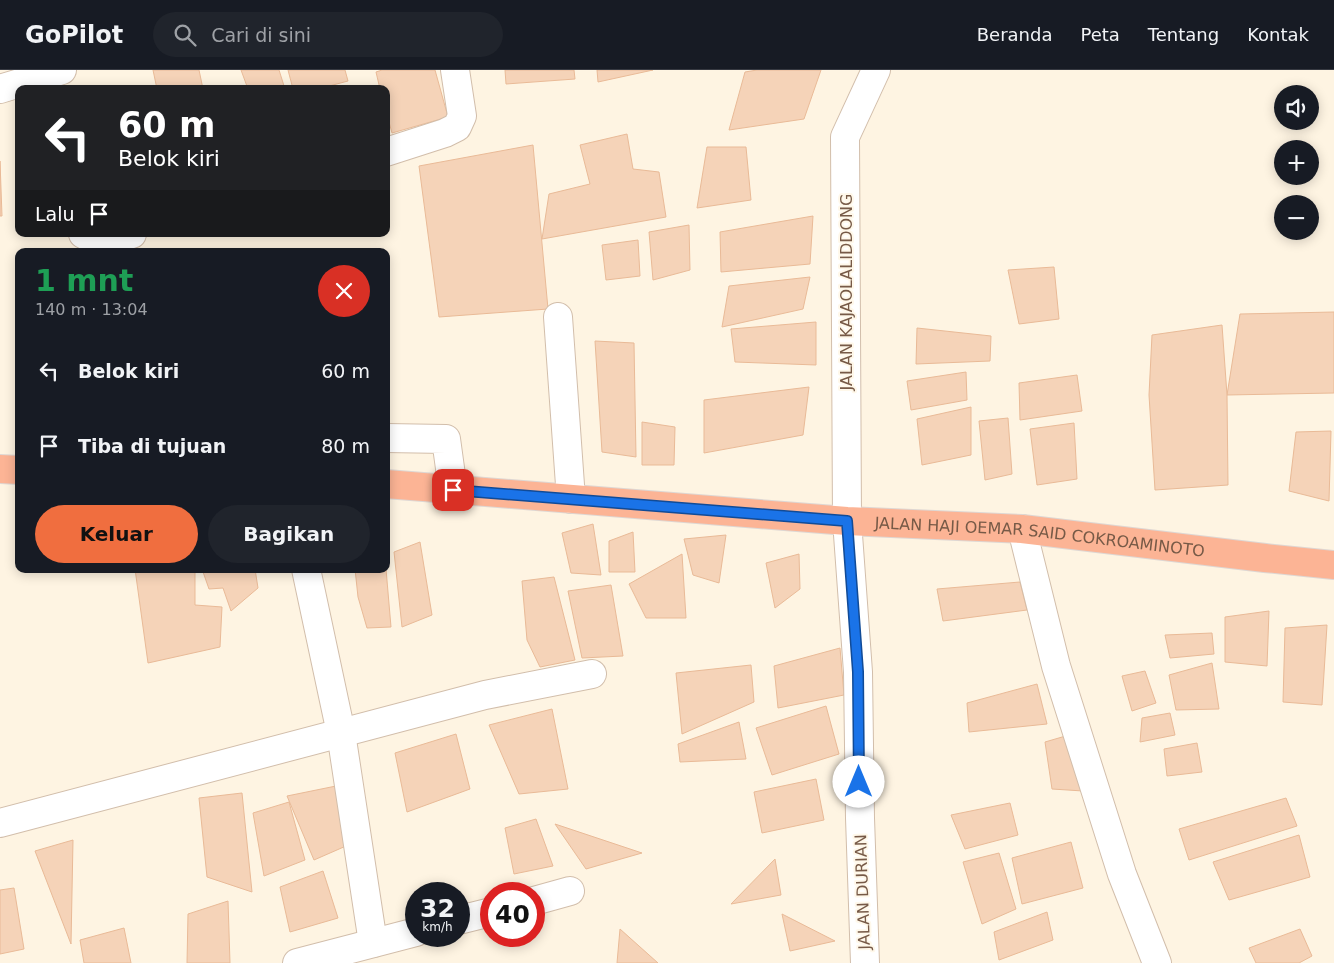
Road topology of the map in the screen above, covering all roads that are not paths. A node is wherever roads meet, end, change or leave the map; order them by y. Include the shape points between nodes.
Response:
1 (455, 70) edge
2 (876, 70) edge
3 (50, 78) edge
4 (0, 88) edge
5 (390, 151) edge
6 (88, 237) edge
7 (122, 237) edge
8 (558, 317) dead end
9 (390, 438) edge
10 (0, 469) edge
11 (15, 470) edge
12 (390, 484) edge
13 (453, 490) junction
14 (571, 499) junction
15 (847, 521) junction
16 (1022, 530) junction
17 (1334, 564) edge
18 (307, 573) edge
19 (592, 674) dead end
20 (341, 733) junction
21 (0, 824) edge
22 (570, 891) dead end
23 (545, 898) edge
24 (405, 935) edge
25 (373, 943) junction
26 (297, 963) edge
27 (865, 963) edge
28 (1157, 963) edge

1 - 5 street via 462,116 457,127
2 - 15 street, JALAN KAJAOLALIDDONG via 845,137
3 - 4 street
6 - 7 street via 109,241
8 - 14 street
9 - 13 street via 446,439
10 - 11 highway
12 - 13 highway, JALAN HAJI OEMAR SAID COKROAMINOTO
13 - 14 highway, JALAN HAJI OEMAR SAID COKROAMINOTO
14 - 15 highway, JALAN HAJI OEMAR SAID COKROAMINOTO
15 - 16 highway, JALAN HAJI OEMAR SAID COKROAMINOTO
15 - 27 street, JALAN DURIAN via 858,672
16 - 17 highway, JALAN HAJI OEMAR SAID COKROAMINOTO
16 - 28 street via 1059,675 1122,874
18 - 20 street
19 - 20 street via 486,695
20 - 21 street
20 - 25 street
22 - 23 street
24 - 25 street
25 - 26 street

